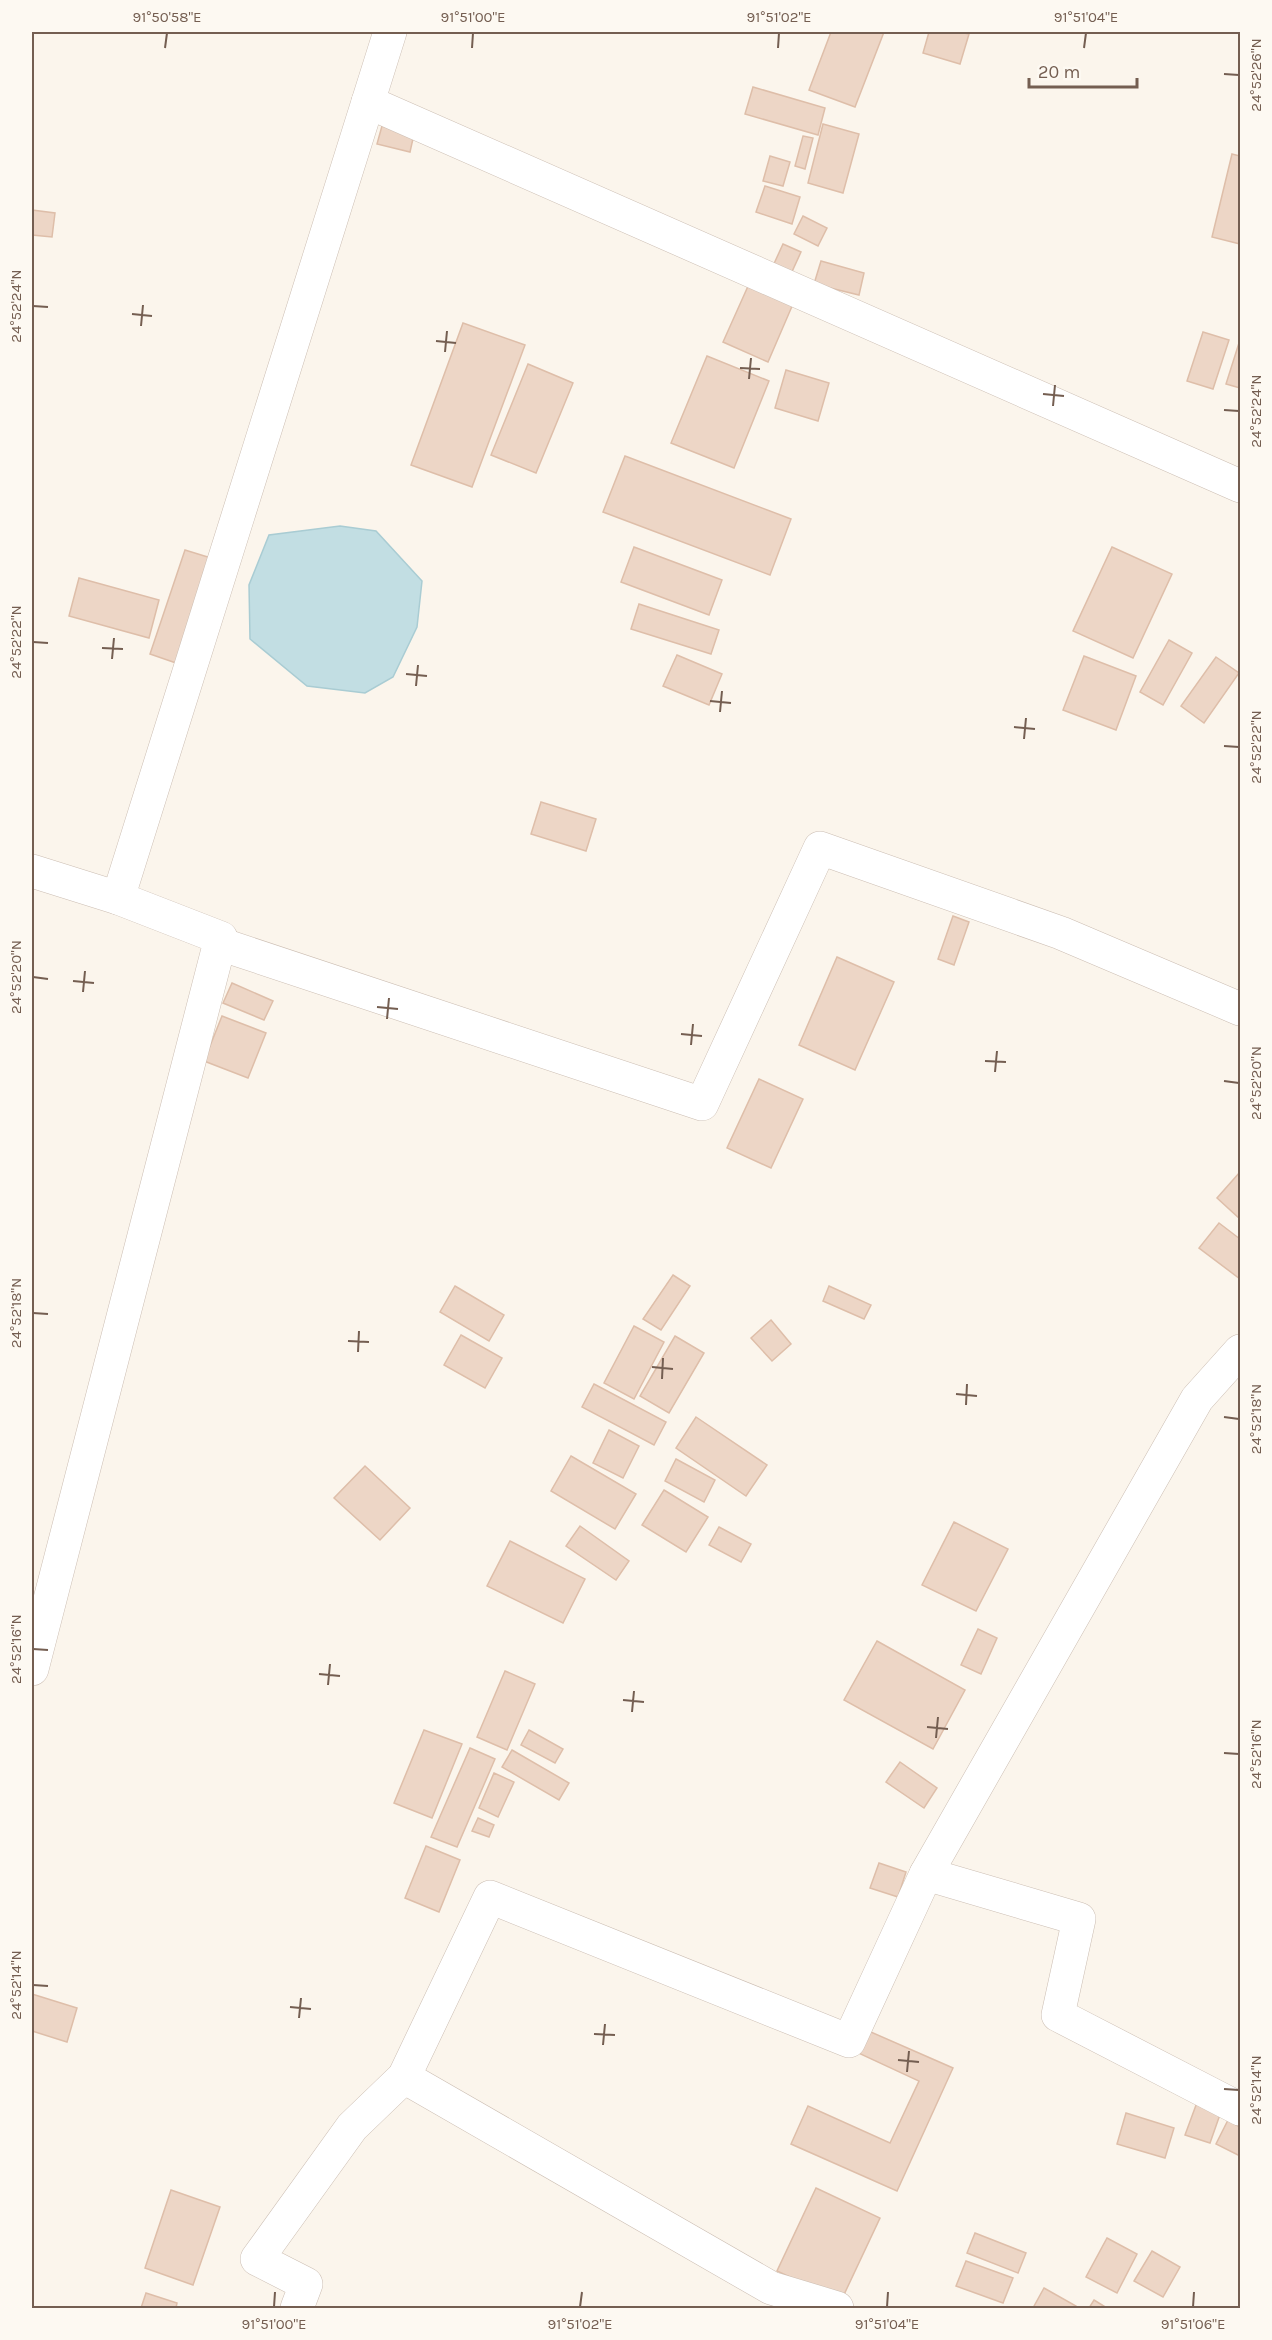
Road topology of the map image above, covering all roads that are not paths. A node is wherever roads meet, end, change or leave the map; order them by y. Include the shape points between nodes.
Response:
1 (390, 32) edge
2 (368, 102) junction
3 (1240, 486) edge
4 (32, 871) edge
5 (118, 898) junction
6 (220, 944) junction
7 (1240, 1009) edge
8 (1240, 1351) edge
9 (32, 1669) edge
10 (926, 1874) junction
11 (404, 2077) junction
12 (1240, 2109) edge
13 (297, 2308) edge
14 (837, 2308) edge

1 - 2 street
2 - 3 street
2 - 5 street
4 - 5 street
5 - 6 street via 221,938
6 - 7 street via 702,1104 820,848 1061,933
6 - 9 street
8 - 10 street via 1197,1399
10 - 11 street via 849,2041 490,1897
10 - 12 street via 1079,1919 1058,2015
11 - 13 street via 352,2127 257,2259 306,2284
11 - 14 street via 771,2288

